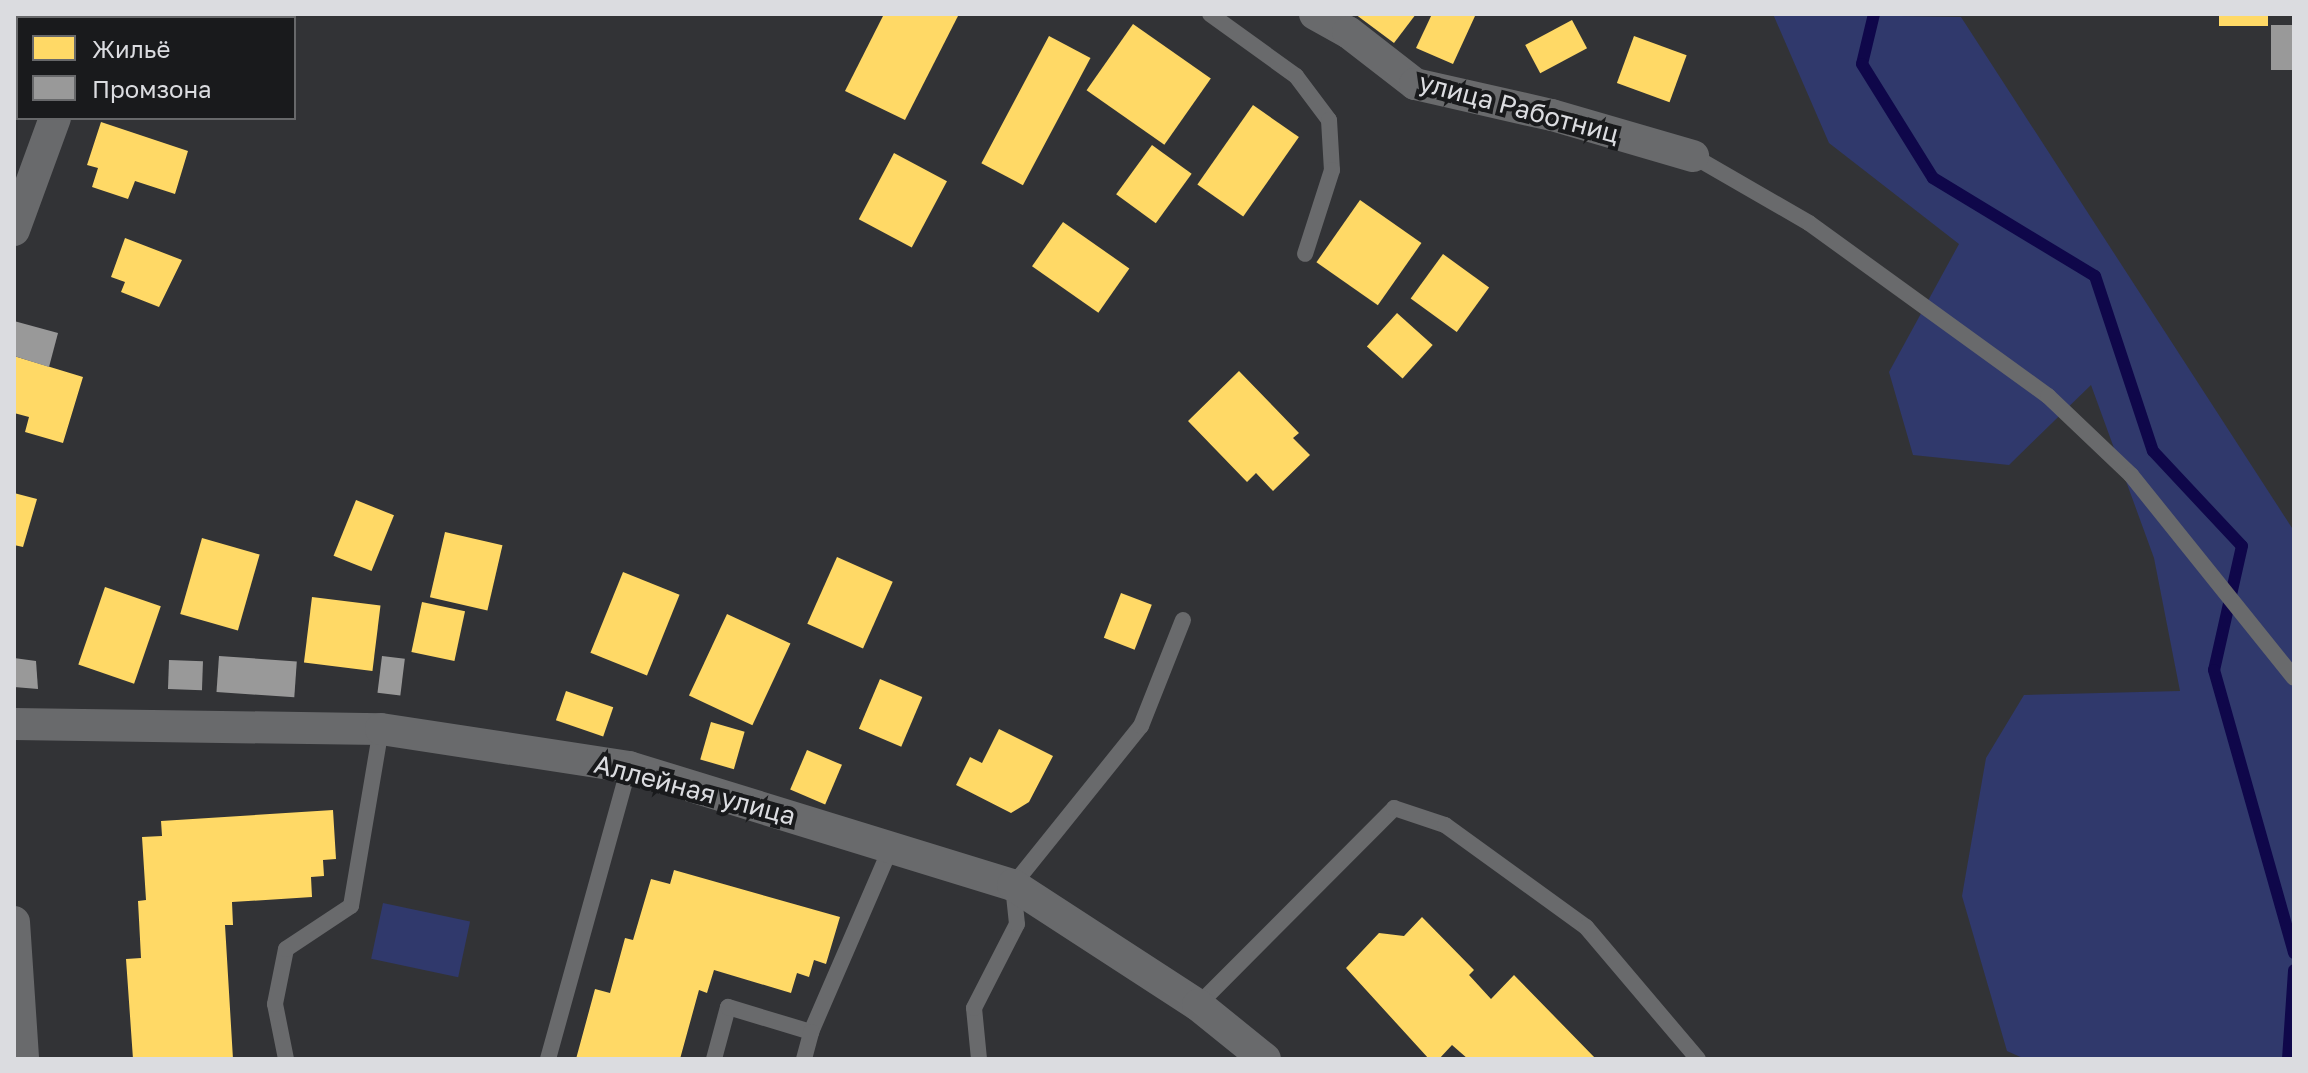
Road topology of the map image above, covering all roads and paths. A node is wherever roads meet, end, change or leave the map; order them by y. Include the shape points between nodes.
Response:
1 (1210, 14) edge
2 (1315, 14) edge
3 (54, 120) edge
4 (1693, 156) joint
5 (14, 230) edge
6 (1305, 254) dead end
7 (1183, 620) dead end
8 (2294, 678) edge
9 (14, 724) edge
10 (381, 729) junction
11 (629, 767) junction
12 (892, 845) junction
13 (1013, 885) junction
14 (14, 922) edge
15 (1198, 1005) junction
16 (811, 1032) junction
17 (23, 1059) edge
18 (286, 1059) edge
19 (548, 1059) edge
20 (714, 1059) edge
21 (804, 1059) edge
22 (979, 1059) edge
23 (1265, 1059) edge
24 (1698, 1059) edge

1 - 6 lane via 1296,76 1329,120 1332,170
2 - 4 street, улица Работниц via 1348,32 1415,84 1552,115
3 - 5 street
4 - 8 lane via 1809,223 2048,396 2131,475
7 - 13 lane via 1141,726
9 - 10 street, Аллейная улица
10 - 11 street, Аллейная улица
10 - 18 lane via 351,906 286,949 275,1004
11 - 12 street, Аллейная улица
11 - 19 lane
12 - 13 street, Аллейная улица
12 - 16 lane
13 - 15 street, Аллейная улица
13 - 22 lane via 1017,924 974,1008
14 - 17 street
15 - 23 street, Аллейная улица
15 - 24 lane via 1394,808 1445,825 1586,927
16 - 20 lane via 728,1007
16 - 21 lane

